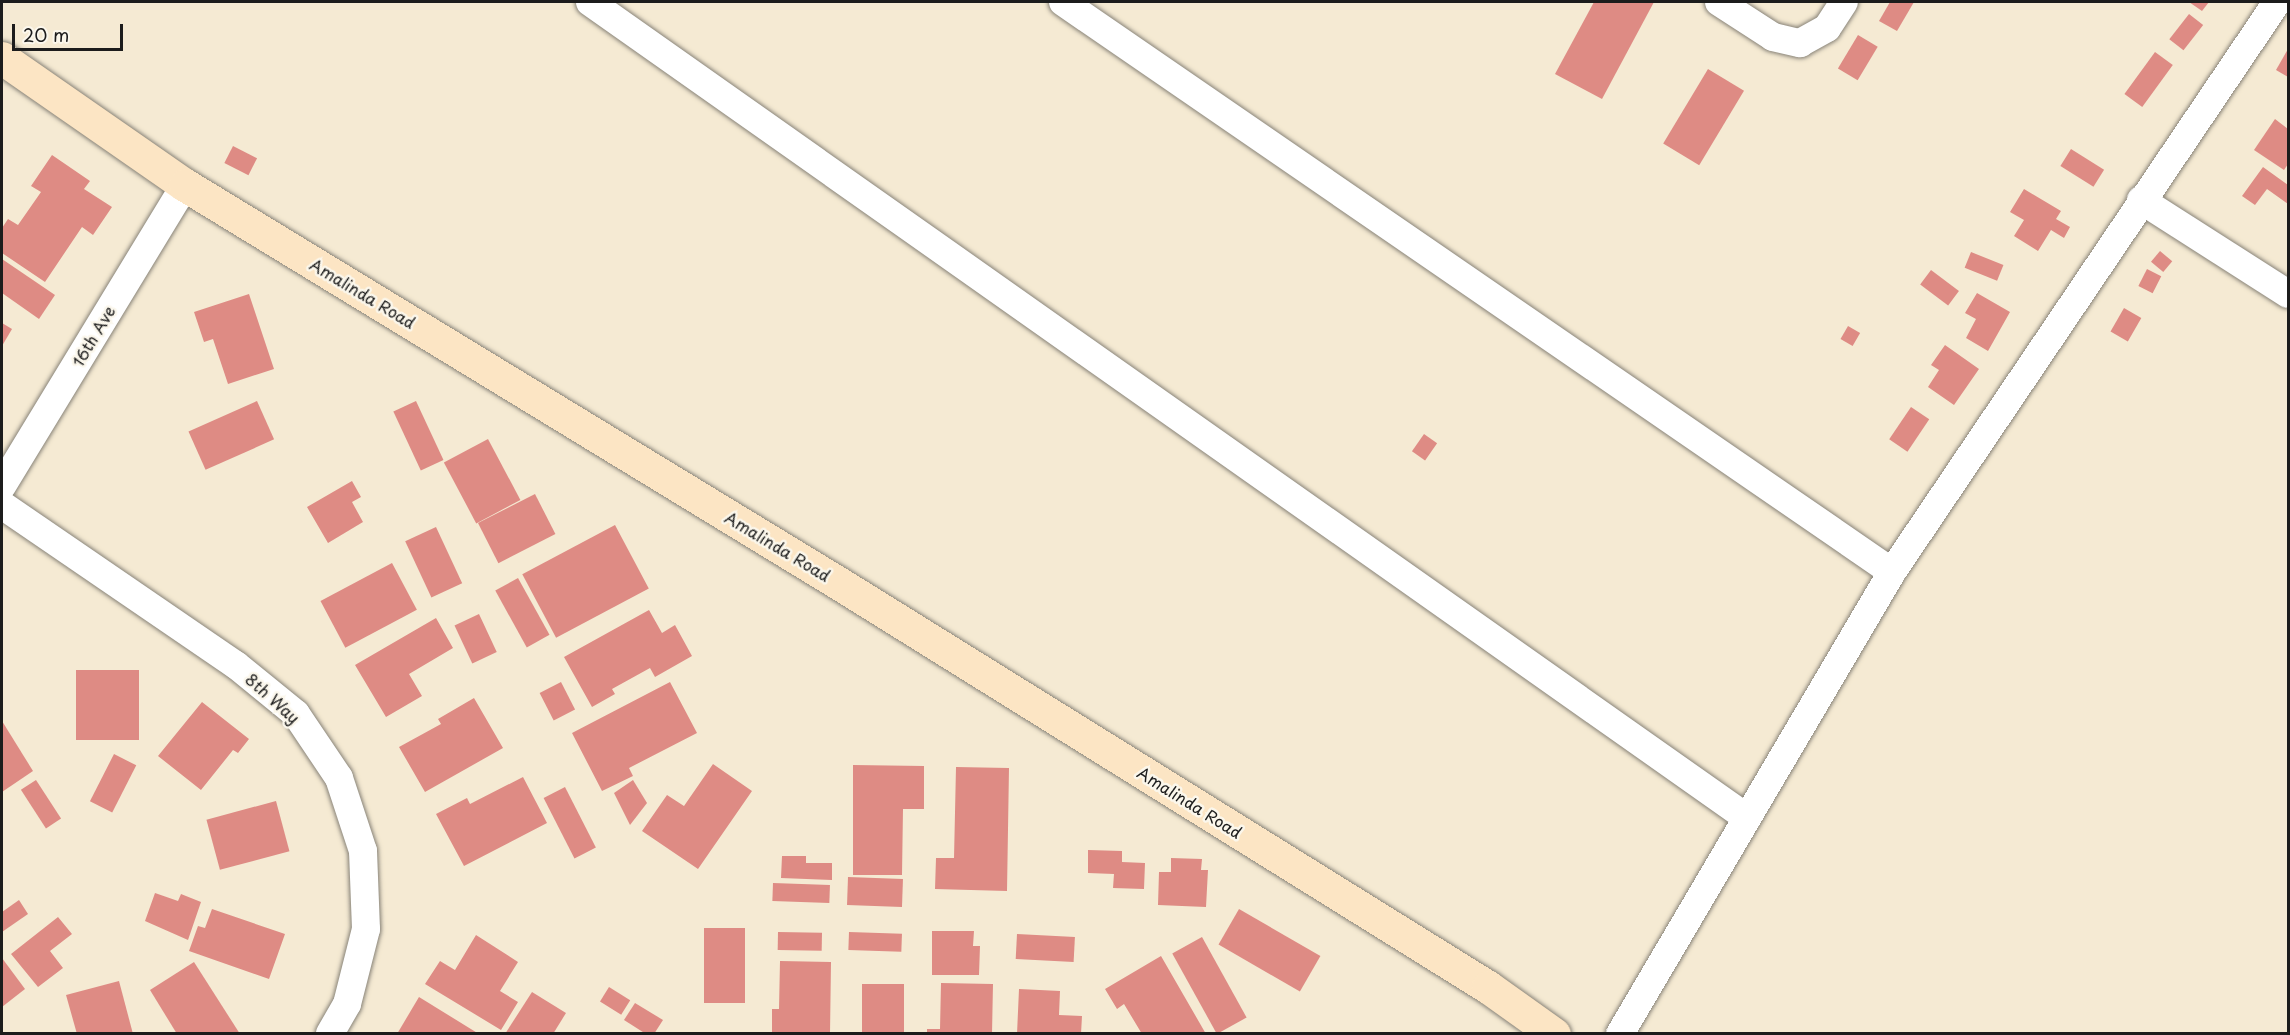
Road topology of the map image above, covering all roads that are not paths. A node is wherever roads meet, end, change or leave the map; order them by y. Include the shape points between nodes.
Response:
1 (590, 2) edge
2 (1063, 2) edge
3 (1719, 2) edge
4 (1844, 2) edge
5 (2277, 2) edge
6 (2, 58) edge
7 (185, 185) junction
8 (2141, 200) junction
9 (2289, 294) edge
10 (2, 486) edge
11 (2, 505) edge
12 (1892, 572) junction
13 (1747, 818) junction
14 (330, 1034) edge
15 (1554, 1034) edge
16 (1620, 1034) edge

1 - 13 street
2 - 12 street
3 - 4 street via 1773,37 1800,43 1827,28
5 - 8 street
6 - 7 street, Amalinda Road
7 - 10 street, 16th Ave
7 - 15 street, Amalinda Road via 840,584 1488,987
8 - 9 street
8 - 12 street
11 - 14 street, 8th Way via 236,665 296,714 339,778 363,852 366,929 347,1004
12 - 13 street
13 - 16 street

